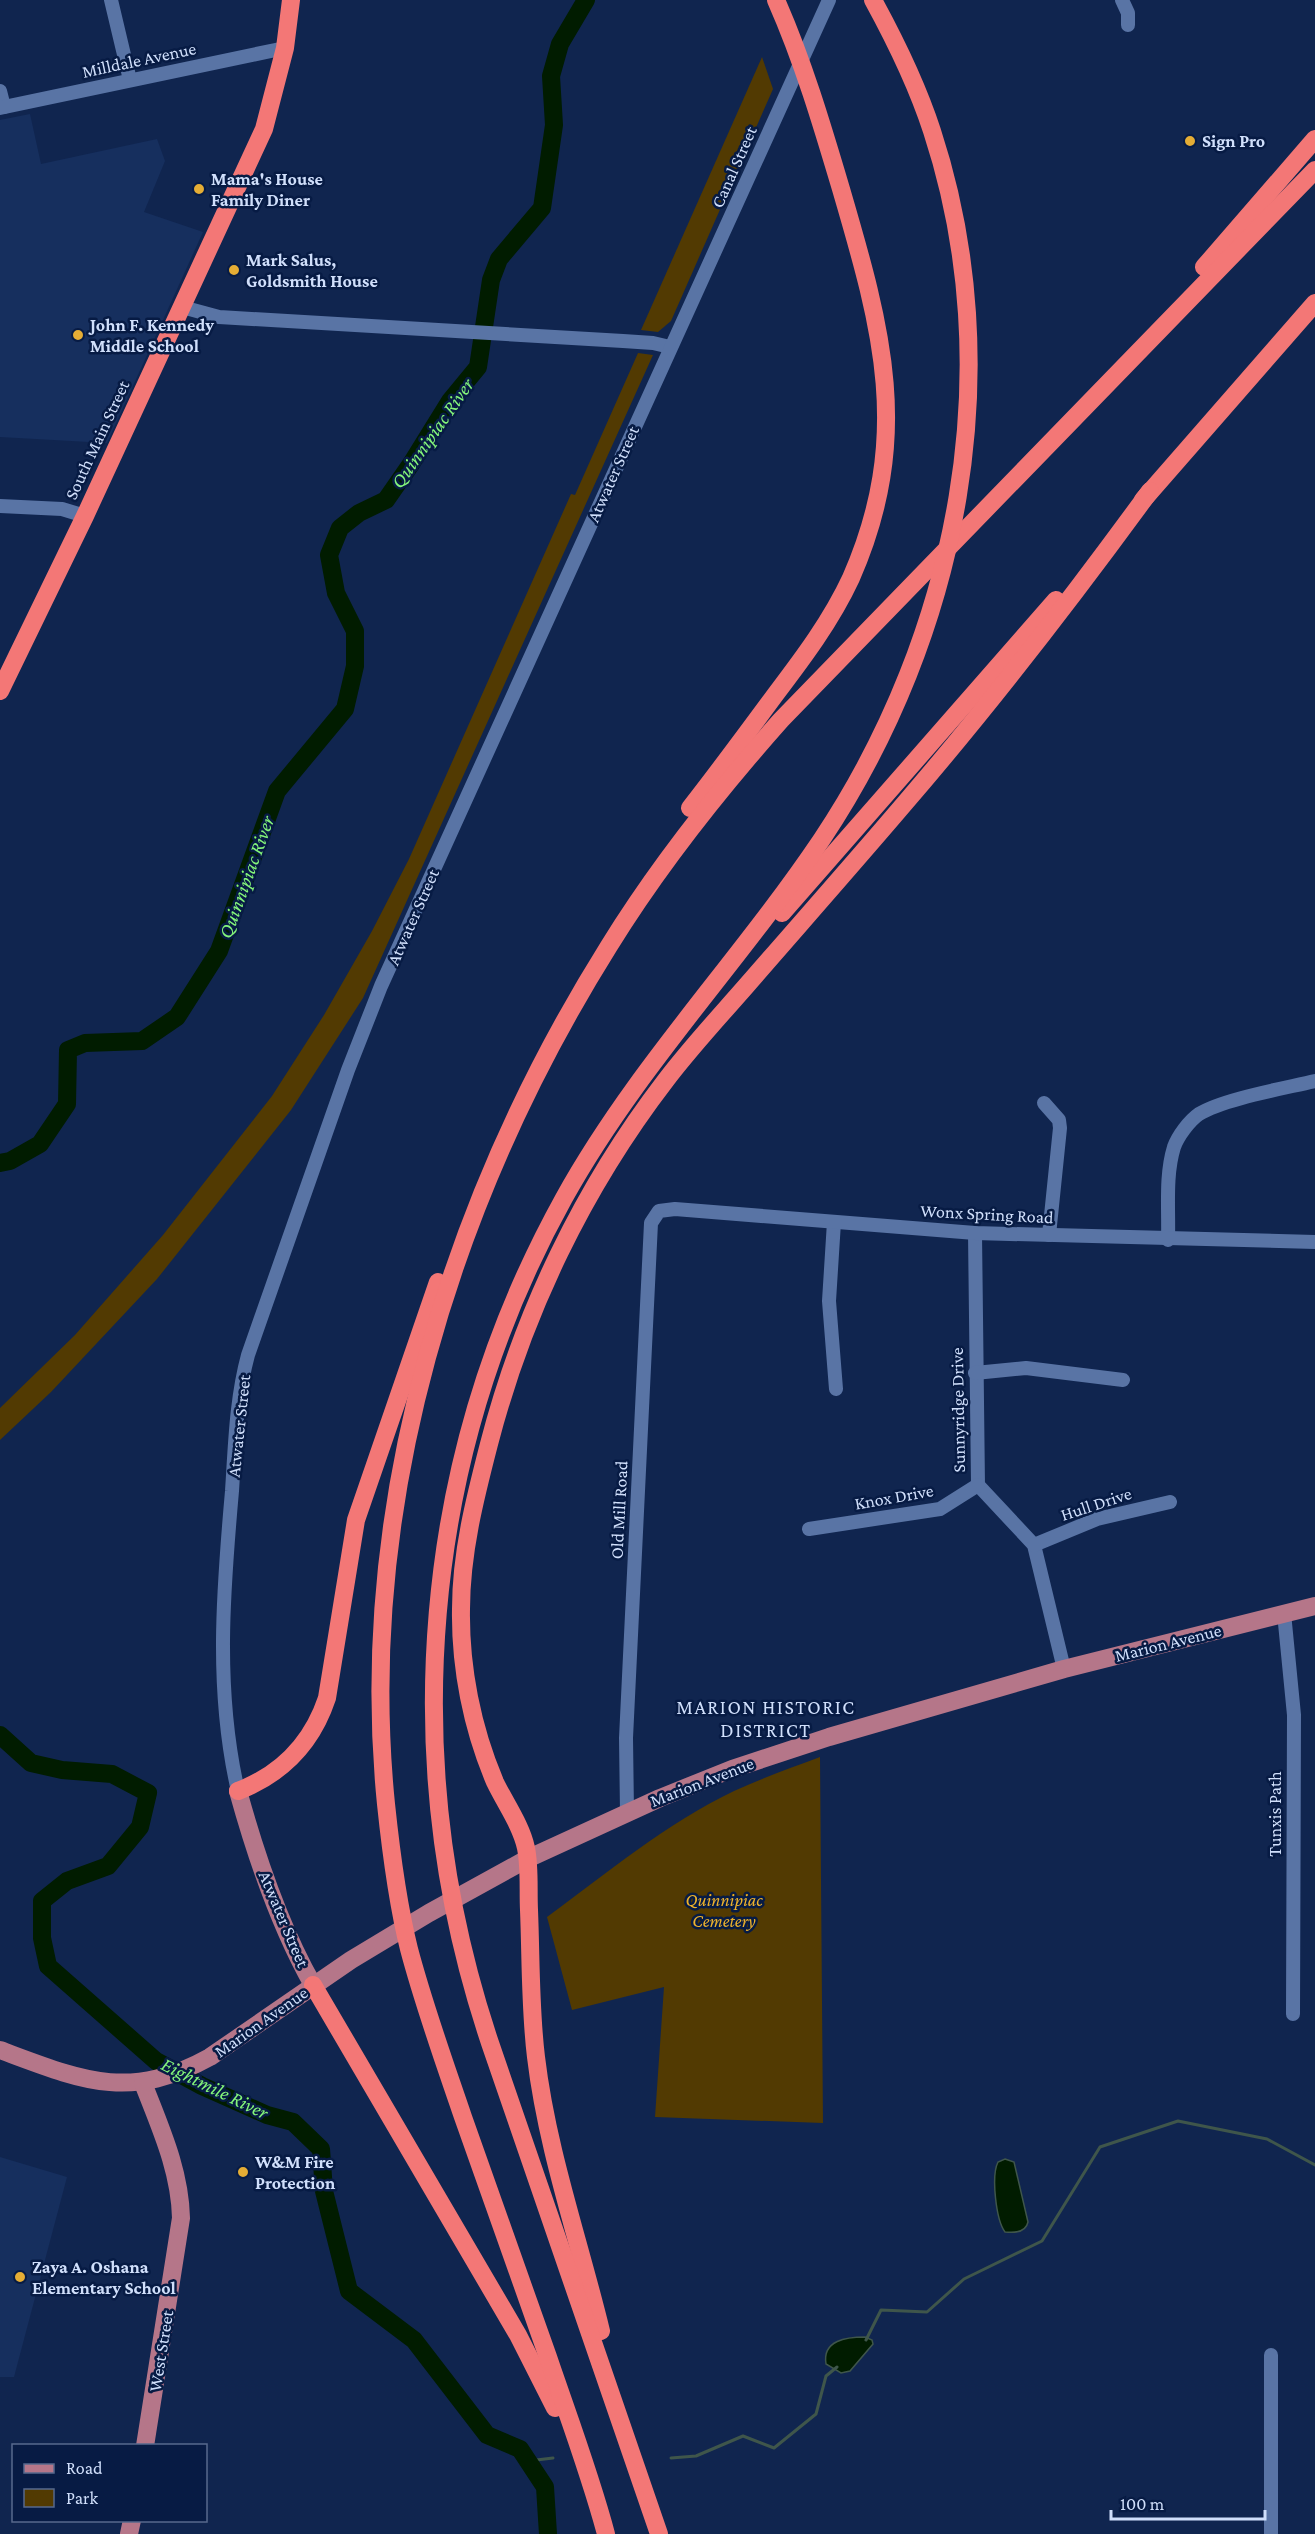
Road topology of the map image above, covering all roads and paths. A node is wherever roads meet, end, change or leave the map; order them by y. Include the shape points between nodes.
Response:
1 (111, 0) edge
2 (291, 0) edge
3 (776, 0) edge
4 (829, 0) edge
5 (873, 0) edge
6 (1122, 0) edge
7 (1128, 25) dead end
8 (285, 48) junction
9 (130, 80) junction
10 (0, 91) edge
11 (2, 107) edge
12 (1315, 139) edge
13 (1315, 170) edge
14 (1315, 303) edge
15 (182, 307) junction
16 (670, 347) junction
17 (1058, 434) junction
18 (1150, 491) junction
19 (0, 506) edge
20 (85, 516) junction
21 (0, 691) edge
22 (610, 944) junction
23 (672, 1039) junction
24 (1315, 1081) edge
25 (1044, 1102) dead end
26 (504, 1143) junction
27 (659, 1211) joint
28 (834, 1222) junction
29 (975, 1233) junction
30 (1049, 1235) junction
31 (1168, 1240) junction
32 (1315, 1242) edge
33 (975, 1373) junction
34 (1123, 1380) dead end
35 (836, 1389) dead end
36 (978, 1485) junction
37 (1170, 1502) dead end
38 (810, 1529) dead end
39 (1034, 1545) junction
40 (1315, 1606) edge
41 (1284, 1613) junction
42 (1064, 1669) junction
43 (238, 1791) junction
44 (627, 1812) junction
45 (527, 1859) junction
46 (313, 1985) junction
47 (1293, 2014) dead end
48 (0, 2050) edge
49 (143, 2083) junction
50 (1271, 2355) dead end
51 (145, 2444) edge
52 (629, 2444) junction
53 (600, 2511) junction
54 (606, 2534) edge
55 (659, 2534) edge
56 (1271, 2534) edge

1 - 9 street
2 - 8 highway, South Main Street
3 - 22 highway via 818,114 872,299 882,351 886,415 881,476 853,571 825,626 660,850
4 - 16 street, Canal Street
5 - 23 highway via 923,104 957,225 968,335 968,399 948,551 924,635 891,719 846,802 792,882
6 - 7 street
8 - 9 street, Milldale Avenue
8 - 15 highway, South Main Street via 264,129
9 - 11 street, Milldale Avenue
10 - 11 street
12 - 17 highway
13 - 17 highway
14 - 18 highway
15 - 16 street via 219,317
15 - 20 highway, South Main Street
16 - 43 street, Atwater Street via 363,1028 248,1355 239,1404 222,1638 226,1719
17 - 22 highway via 773,728 687,832
18 - 23 highway
18 - 45 highway via 1070,600 908,801 666,1080 601,1176 549,1275 497,1411 464,1556 461,1607 466,1679 477,1730 494,1778 522,1836
19 - 20 street via 62,509
20 - 21 highway, South Main Street
22 - 26 highway via 553,1041
23 - 52 highway via 603,1133 547,1231 501,1334 470,1431 451,1515 436,1627 434,1738 439,1815 455,1922 486,2034
24 - 31 street via 1217,1106 1187,1126 1174,1146
25 - 30 street via 1059,1120 1060,1128
26 - 43 highway via 457,1232 363,1496 350,1544 321,1716 291,1759 263,1780
26 - 53 highway via 444,1301 415,1408 393,1519 382,1620 380,1701 385,1791 399,1901 429,2018
27 - 28 street, Wonx Spring Road
27 - 44 street, Old Mill Road via 651,1223 626,1738
28 - 29 street, Wonx Spring Road
28 - 35 street via 829,1301
29 - 30 street, Wonx Spring Road
29 - 33 street, Sunnyridge Drive
30 - 31 street, Wonx Spring Road
31 - 32 street, Wonx Spring Road
33 - 34 street via 1026,1368
33 - 36 street, Sunnyridge Drive
36 - 38 street, Knox Drive via 940,1509
36 - 39 street, Sunnyridge Drive
37 - 39 street, Hull Drive via 1097,1519
39 - 42 street, Sunnyridge Drive
40 - 41 main road, Marion Avenue
41 - 42 main road, Marion Avenue
41 - 47 street, Tunxis Path via 1294,1714
42 - 44 main road, Marion Avenue via 764,1758
43 - 46 main road, Atwater Street via 291,1941
44 - 45 main road, Marion Avenue
45 - 46 main road, Marion Avenue via 388,1937
45 - 52 highway via 535,2045 544,2109
46 - 49 main road, Marion Avenue via 187,2070
46 - 53 highway via 533,2362
48 - 49 main road, Marion Avenue via 76,2077 120,2084
49 - 51 main road, West Street via 178,2181 181,2218
50 - 56 street
52 - 55 highway
53 - 54 highway

